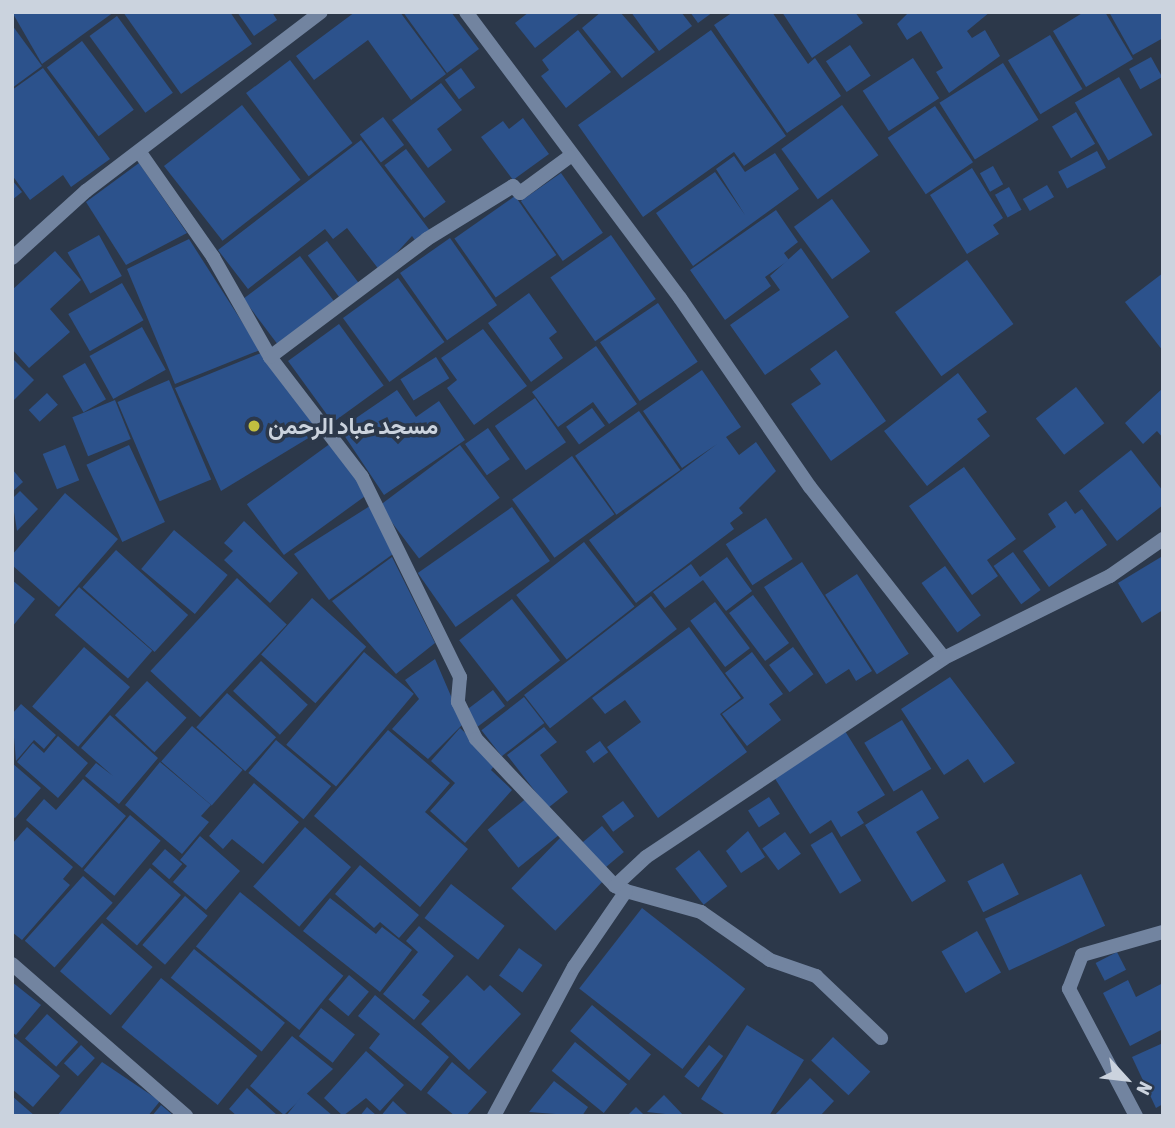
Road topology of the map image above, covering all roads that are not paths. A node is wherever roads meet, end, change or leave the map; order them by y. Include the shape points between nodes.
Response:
1 (321, 12) edge
2 (466, 12) edge
3 (142, 153) junction
4 (569, 157) junction
5 (12, 258) edge
6 (271, 357) junction
7 (1163, 539) edge
8 (944, 658) junction
9 (621, 888) junction
10 (1163, 932) edge
11 (12, 964) edge
12 (881, 1038) dead end
13 (186, 1116) edge
14 (494, 1116) edge
15 (1136, 1116) edge

1 - 3 street
2 - 4 street
3 - 5 street via 86,191
3 - 6 street
4 - 6 street via 520,192 513,186 427,239
4 - 8 street
6 - 9 street via 362,477 460,677 458,702 476,739
7 - 8 street via 1110,576
8 - 9 street via 701,818
9 - 12 street via 701,912 770,960 816,976
9 - 14 street
10 - 15 street via 1082,955 1069,989
11 - 13 street

